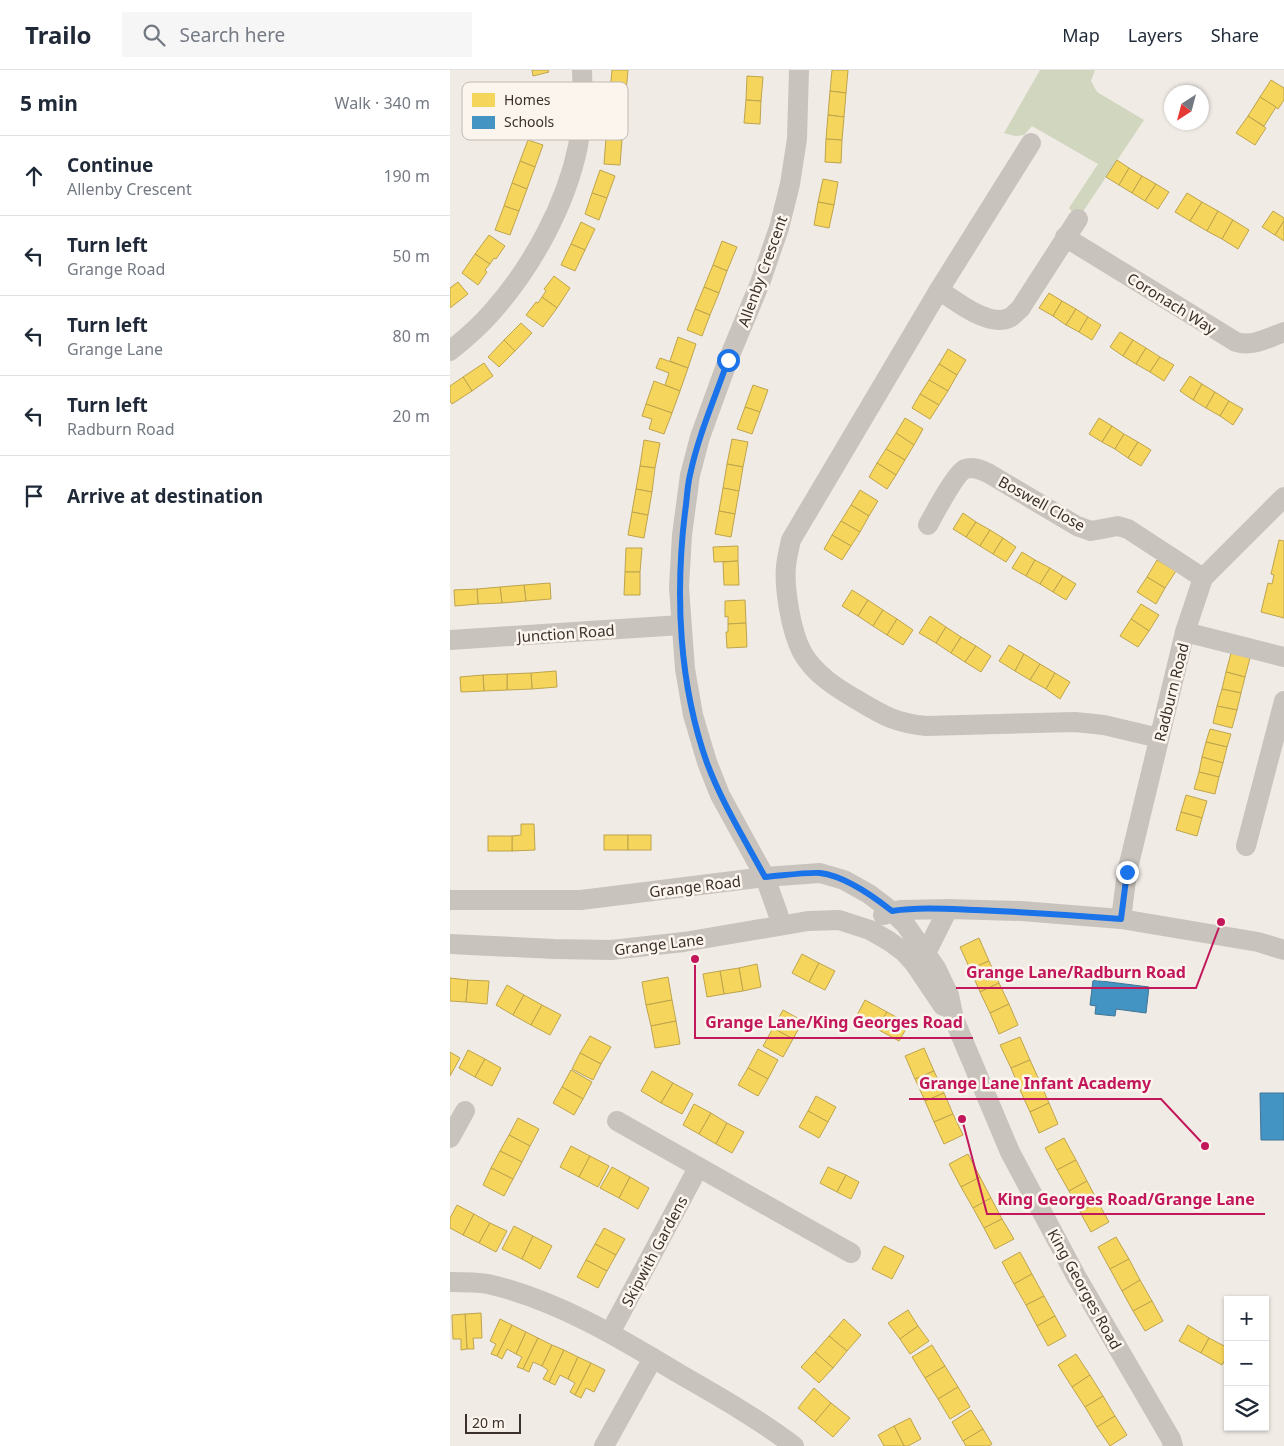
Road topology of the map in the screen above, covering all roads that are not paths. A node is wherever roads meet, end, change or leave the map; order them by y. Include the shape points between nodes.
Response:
1 (799, 70) edge
2 (578, 140) edge
3 (1031, 143) dead end
4 (1078, 219) dead end
5 (1065, 237) junction
6 (939, 290) junction
7 (1284, 332) edge
8 (450, 351) edge
9 (1284, 497) edge
10 (928, 525) dead end
11 (1203, 578) junction
12 (682, 625) junction
13 (1185, 632) junction
14 (450, 640) edge
15 (1284, 657) edge
16 (1284, 701) edge
17 (1159, 738) junction
18 (1246, 846) dead end
19 (765, 877) junction
20 (450, 900) edge
21 (948, 909) junction
22 (892, 911) junction
23 (1121, 919) junction
24 (782, 925) junction
25 (865, 928) junction
26 (450, 944) edge
27 (1284, 950) edge
28 (920, 958) junction
29 (954, 1020) joint
30 (465, 1111) dead end
31 (617, 1121) dead end
32 (450, 1138) edge
33 (698, 1168) junction
34 (851, 1253) dead end
35 (450, 1282) edge
36 (610, 1333) junction
37 (653, 1358) junction
38 (604, 1446) edge
39 (794, 1446) edge
40 (1173, 1446) edge

1 - 12 street, Allenby Crescent via 797,138 780,228 728,360 690,475 679,587
2 - 8 street via 568,184 546,233 492,312
3 - 6 street
4 - 5 street
5 - 6 street via 1020,309 1011,317 999,320 980,316
5 - 7 street, Coronach Way via 1236,342 1254,344
6 - 17 street via 791,540 786,568 787,591 793,626 802,652 819,673 842,692 905,724 1075,722
9 - 11 street, Radburn Road
10 - 11 street, Boswell Close via 964,469 979,469 1077,526 1091,531 1118,526 1128,529
11 - 13 street, Radburn Road
12 - 14 street, Junction Road
12 - 19 street, Allenby Crescent via 686,678 707,762 720,795
13 - 15 street
13 - 17 street, Radburn Road
16 - 18 street
17 - 23 street, Radburn Road via 1127,872
19 - 20 street, Grange Road via 581,900
19 - 22 street, Grange Road via 820,873 844,880
19 - 24 street, Allenby Crescent
21 - 22 street
21 - 23 street
21 - 28 street
22 - 25 street
22 - 28 street, Grange Road via 905,924
23 - 27 street via 1258,942
24 - 25 street, Grange Lane via 838,920
24 - 26 street, Grange Lane via 684,942 611,950
25 - 28 street, Grange Lane
28 - 29 street, Grange Lane via 938,999
29 - 40 street, King Georges Road via 1010,1152
30 - 32 street
31 - 33 street
33 - 34 street
33 - 36 street, Skipwith Gardens
35 - 36 street via 487,1284 531,1297
36 - 37 street
37 - 38 street
37 - 39 street via 763,1422

